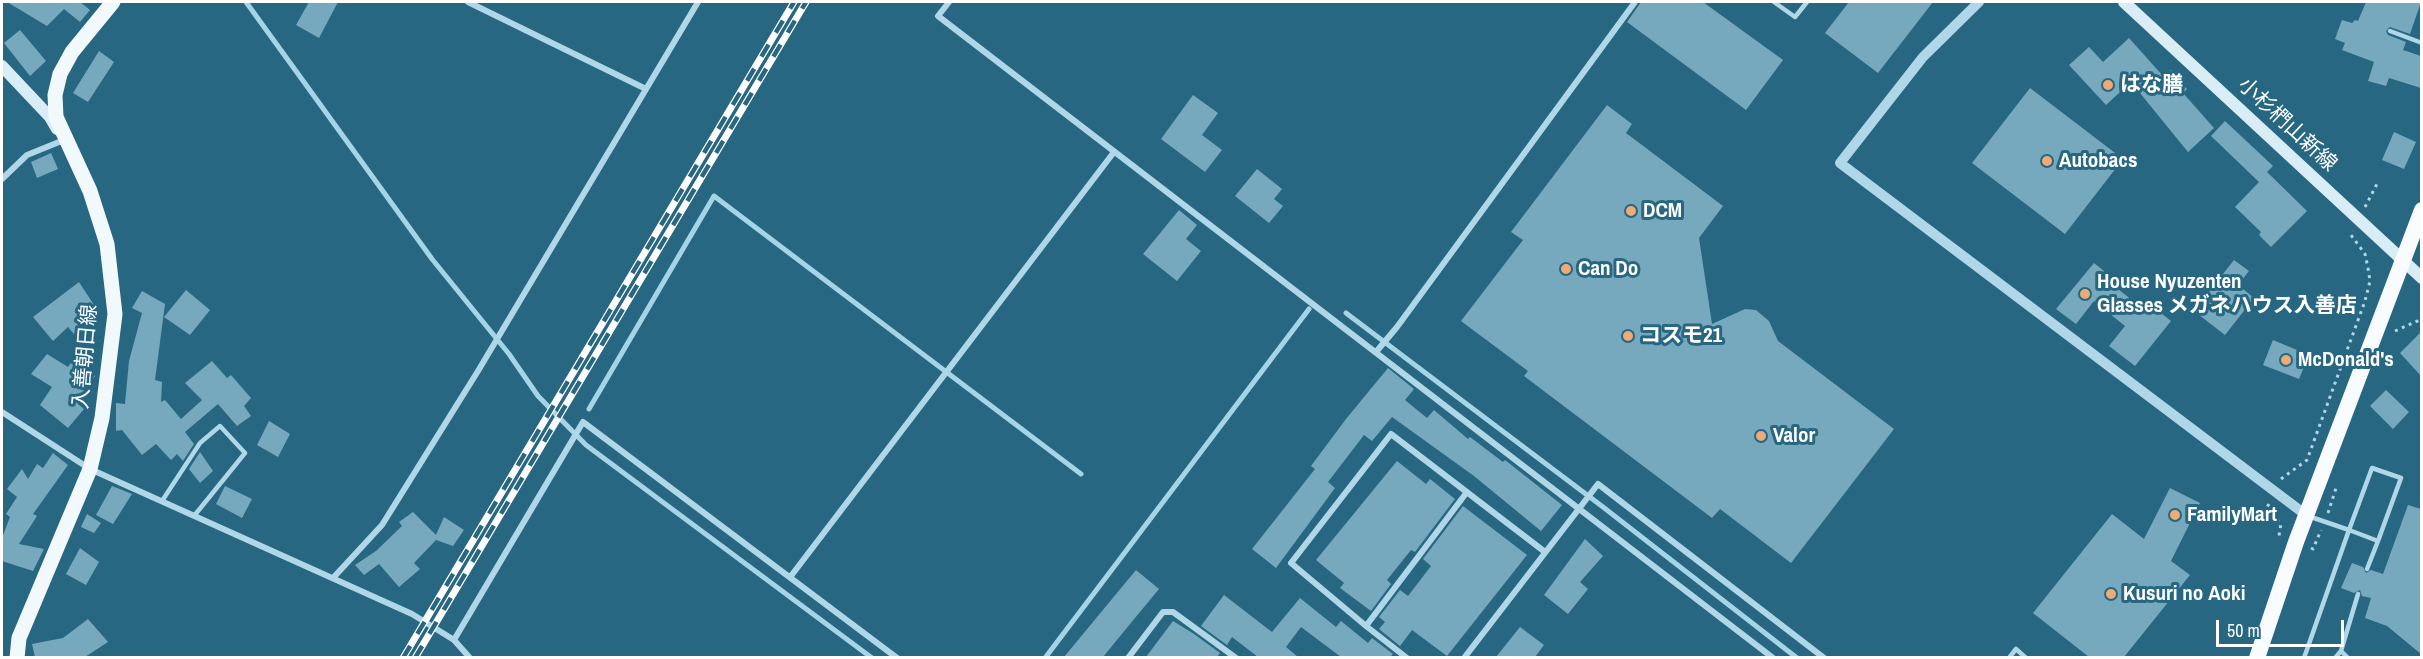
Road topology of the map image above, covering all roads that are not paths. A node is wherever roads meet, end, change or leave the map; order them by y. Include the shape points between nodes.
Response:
1 (113, 2) edge
2 (468, 2) edge
3 (698, 2) edge
4 (949, 2) edge
5 (1635, 2) edge
6 (1774, 2) edge
7 (1807, 2) edge
8 (1979, 2) edge
9 (2124, 2) edge
10 (2390, 31) dead end
11 (2421, 43) edge
12 (2, 66) edge
13 (646, 89) junction
14 (64, 140) junction
15 (1114, 152) junction
16 (2, 179) edge
17 (2421, 210) edge
18 (2403, 260) junction
19 (2421, 279) edge
20 (1376, 352) junction
21 (2, 412) edge
22 (90, 469) junction
23 (1467, 492) junction
24 (162, 501) junction
25 (1579, 508) junction
26 (2306, 515) junction
27 (194, 516) junction
28 (2349, 530) junction
29 (2378, 541) junction
30 (1545, 552) junction
31 (2367, 569) dead end
32 (791, 576) junction
33 (333, 578) junction
34 (2358, 594) dead end
35 (1366, 626) junction
36 (454, 640) junction
37 (2341, 651) junction
38 (16, 657) edge
39 (471, 657) edge
40 (897, 657) edge
41 (1128, 657) edge
42 (1236, 657) edge
43 (1407, 657) edge
44 (1464, 657) edge
45 (1773, 657) edge
46 (1824, 657) edge
47 (2009, 657) edge
48 (2026, 657) edge
49 (2258, 657) edge
50 (2304, 657) edge
51 (2336, 657) edge
52 (2348, 657) edge

1 - 14 main road, 入善朝日線 via 72,52 60,74 55,95 56,117
2 - 13 street
3 - 13 street
4 - 15 street via 938,16
5 - 20 street
6 - 7 lane via 1795,17
8 - 26 street via 1923,57 1840,163
9 - 18 main road, 小杉椚山新線
10 - 11 lane
12 - 14 main road via 50,117
13 - 33 street via 382,525
14 - 16 street via 27,155
14 - 22 main road, 入善朝日線 via 102,225 115,314 102,418
15 - 20 street
15 - 32 street
17 - 18 highway
18 - 19 main road, 小杉椚山新線
18 - 26 highway
20 - 25 street
21 - 22 street
22 - 24 street
22 - 38 main road, 入善朝日線 via 20,638
23 - 30 street
23 - 35 street
23 - 35 street via 1391,434 1291,563
24 - 27 street
24 - 27 lane via 200,443 220,426 245,453
25 - 30 street
25 - 45 street
25 - 46 street via 1598,484
26 - 28 lane
26 - 49 highway
27 - 33 street
28 - 29 lane
28 - 29 lane via 2372,468 2401,478
28 - 50 lane
29 - 31 lane
30 - 44 street
32 - 36 street via 582,422
32 - 40 street
33 - 36 street via 412,614
34 - 37 lane
35 - 43 street
36 - 39 street
37 - 51 lane
37 - 52 lane
41 - 42 street via 1163,612 1173,612
47 - 48 lane via 2016,648

